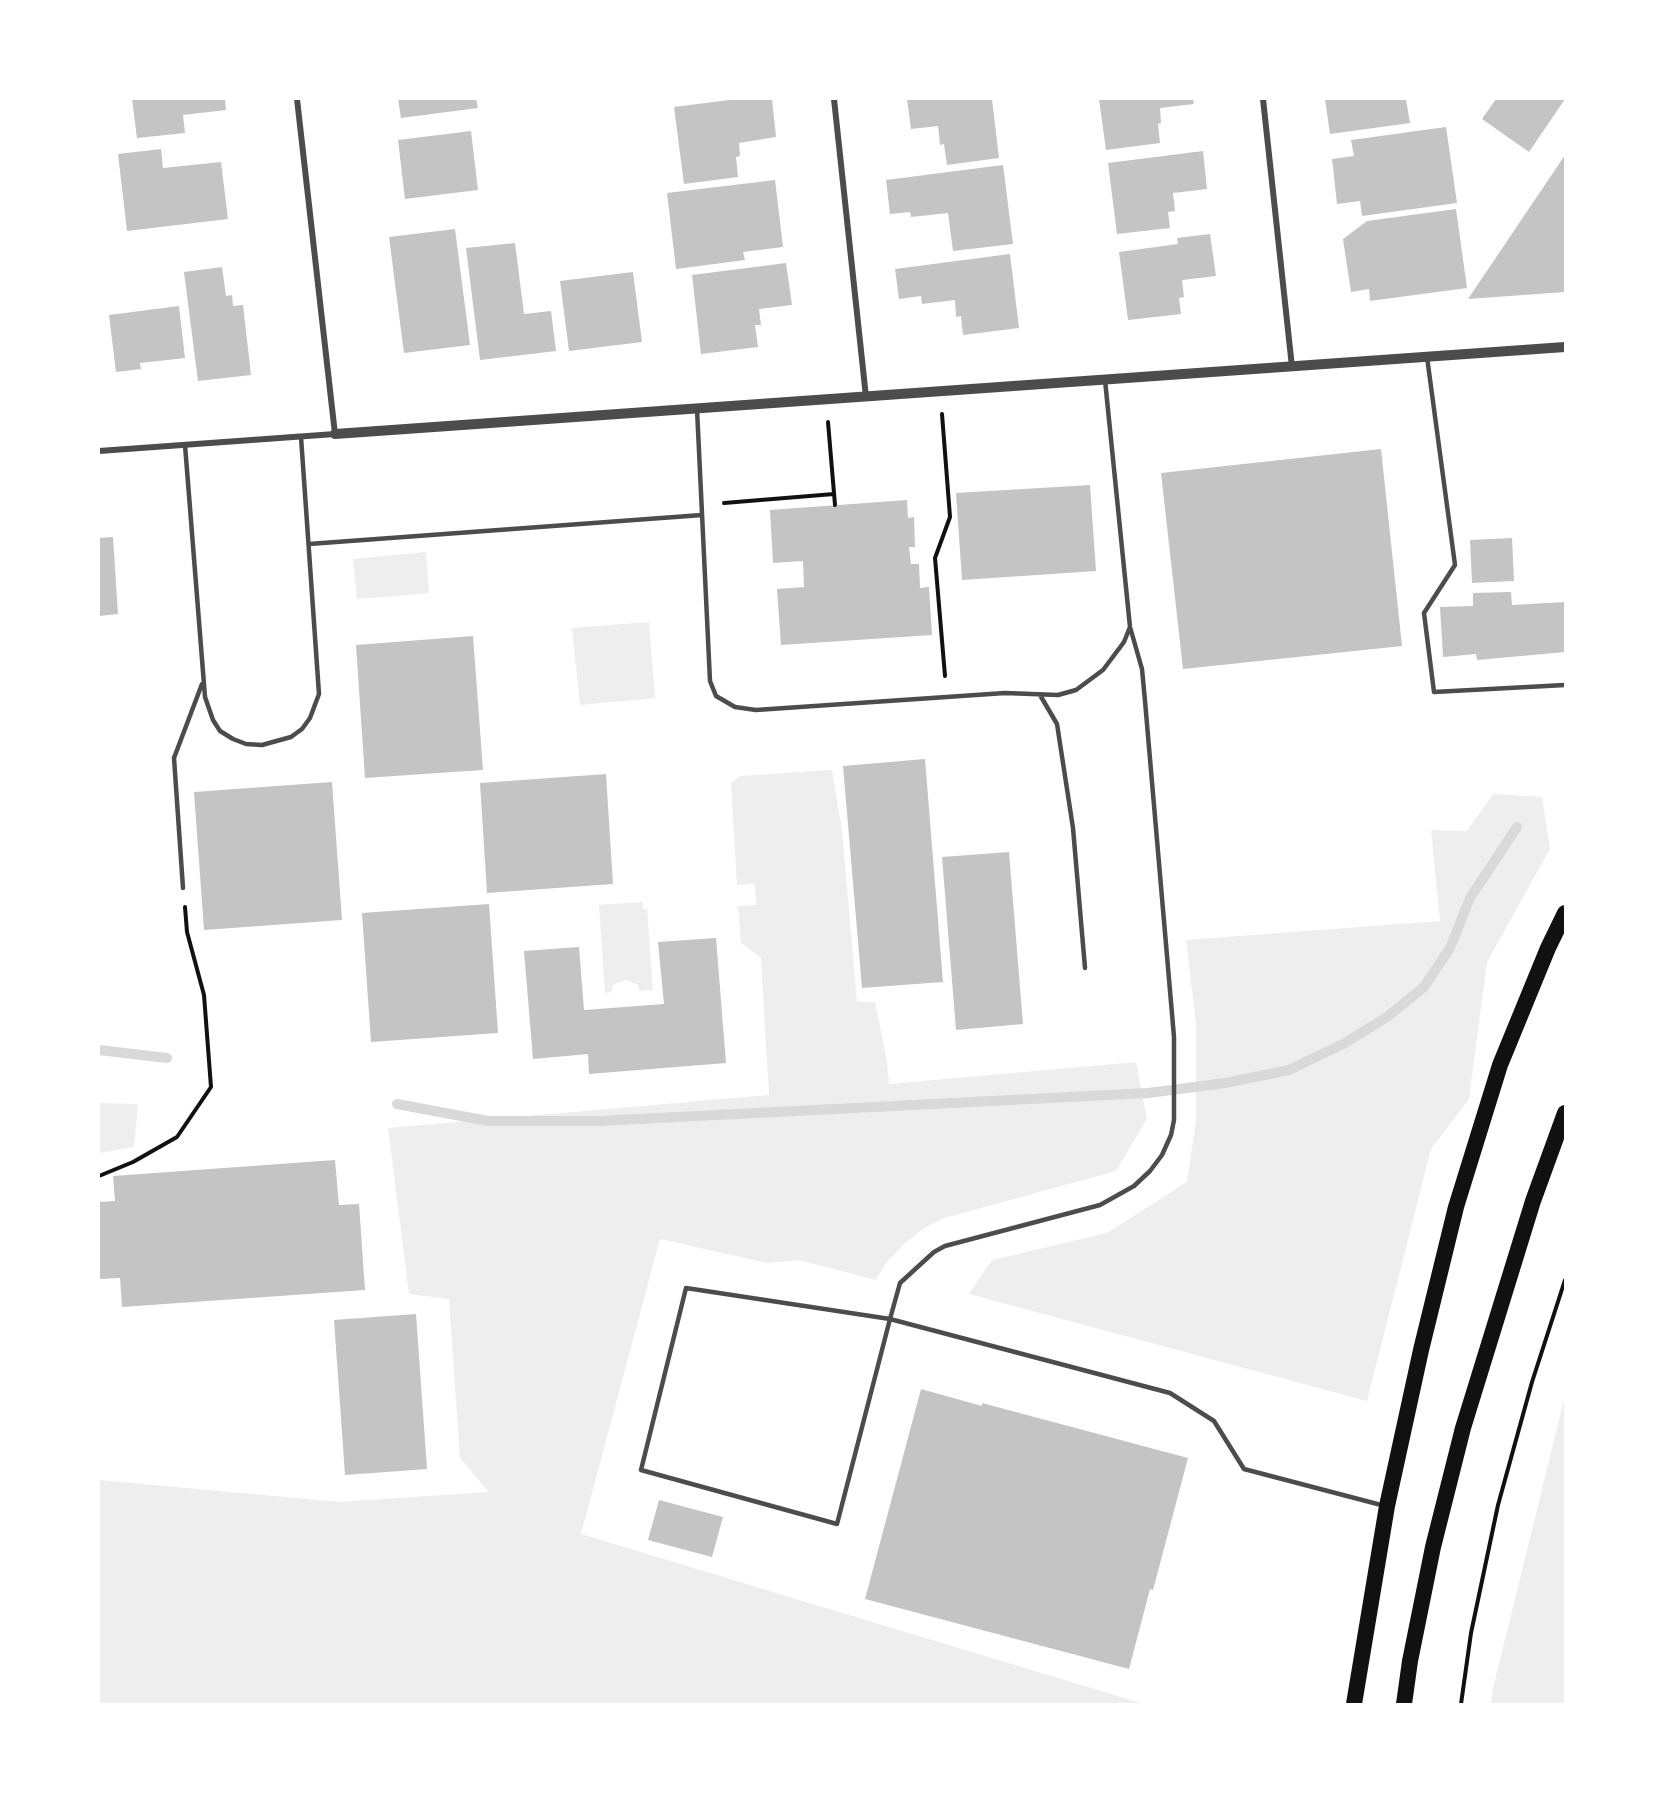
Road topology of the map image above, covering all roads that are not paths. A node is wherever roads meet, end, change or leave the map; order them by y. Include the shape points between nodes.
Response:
1 (297, 99) edge
2 (834, 99) edge
3 (1263, 99) edge
4 (1565, 347) edge
5 (1427, 357) junction
6 (1292, 367) junction
7 (1105, 380) junction
8 (866, 397) junction
9 (697, 409) junction
10 (335, 434) junction
11 (301, 437) junction
12 (185, 446) junction
13 (99, 451) edge
14 (702, 515) junction
15 (309, 544) junction
16 (1130, 627) junction
17 (202, 684) junction
18 (1565, 684) edge
19 (1041, 695) junction
20 (183, 888) road end
21 (1565, 914) edge
22 (1085, 968) dead end
23 (1565, 1113) edge
24 (890, 1319) junction
25 (1387, 1506) junction
26 (1354, 1704) edge
27 (1404, 1704) edge

1 - 10 street
2 - 8 street
3 - 6 street
4 - 5 street
5 - 6 street
5 - 18 lane via 1455,565 1424,613 1434,692
6 - 7 street
7 - 8 street
7 - 16 lane
8 - 9 street
9 - 10 street
9 - 14 lane
10 - 11 street
11 - 12 street
11 - 15 lane
12 - 13 street
12 - 17 lane
14 - 15 lane
14 - 19 lane via 710,681 716,696 735,707 756,710 1005,693
15 - 17 lane via 319,694 302,729 291,737 262,745 232,740 213,720
16 - 19 lane via 1114,656 1090,682 1067,693
16 - 24 lane via 1142,669 1172,1011 1171,1135 1150,1171 1116,1197 1082,1212 934,1252 900,1283
17 - 20 lane via 174,758
19 - 22 lane via 1057,724 1073,828
21 - 25 highway via 1500,1065 1456,1207
23 - 27 highway via 1533,1201 1463,1428 1433,1547
24 - 24 lane via 686,1288 641,1470 837,1524
24 - 25 lane via 1170,1393 1214,1421 1244,1469
25 - 26 highway

